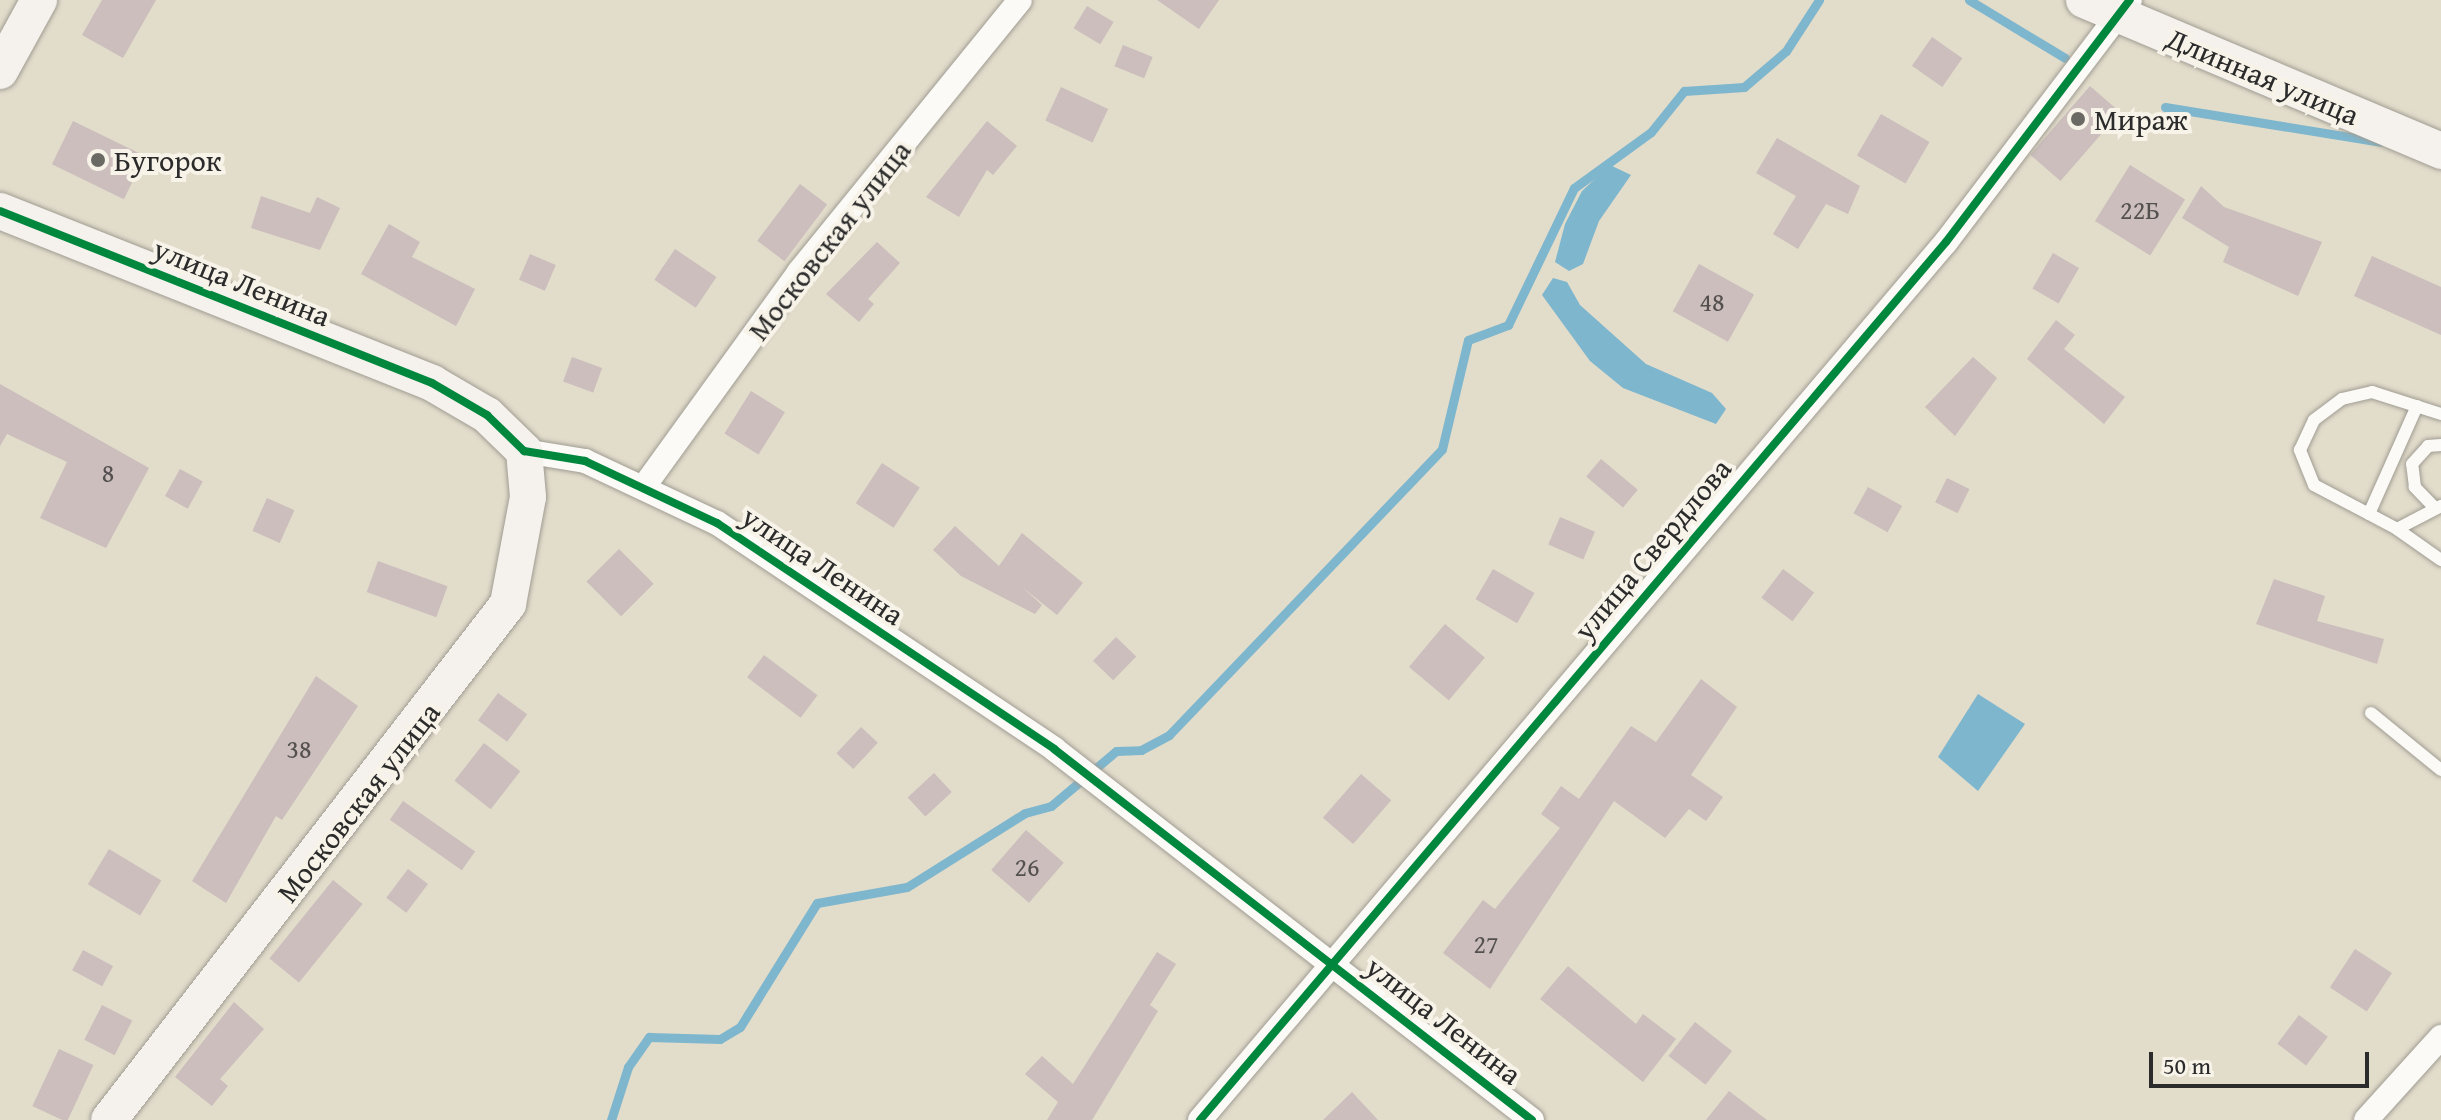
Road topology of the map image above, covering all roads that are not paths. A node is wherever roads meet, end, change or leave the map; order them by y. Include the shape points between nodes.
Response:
1 (39, 0) edge
2 (1020, 0) edge
3 (2084, 0) edge
4 (2124, 7) edge
5 (0, 71) edge
6 (2441, 151) edge
7 (0, 211) edge
8 (2417, 406) junction
9 (2441, 414) edge
10 (2441, 445) edge
11 (524, 451) junction
12 (645, 485) junction
13 (2438, 506) edge
14 (2369, 514) junction
15 (2397, 529) junction
16 (2441, 560) edge
17 (2371, 713) dead end
18 (2441, 770) edge
19 (1332, 962) junction
20 (2441, 1037) edge
21 (109, 1120) edge
22 (1200, 1120) edge
23 (1532, 1120) edge
24 (2366, 1120) edge

1 - 5 street
2 - 12 street, Московская улица via 799,272
3 - 4 street, Длинная улица
4 - 6 street, Длинная улица
4 - 19 street, улица Свердлова via 1946,242
7 - 11 street, улица Ленина via 432,383 487,415
8 - 9 lane
8 - 14 lane
8 - 14 lane via 2372,392 2342,399 2314,420 2300,450 2314,485
10 - 13 lane via 2428,446 2412,464 2415,487
11 - 12 street, улица Ленина via 585,461
11 - 21 street, Московская улица via 528,497 508,604
12 - 19 street, улица Ленина via 717,523 1054,749
13 - 15 lane
14 - 15 lane
15 - 16 lane
17 - 18 lane
19 - 22 street, улица Свердлова
19 - 23 street, улица Ленина
20 - 24 street

